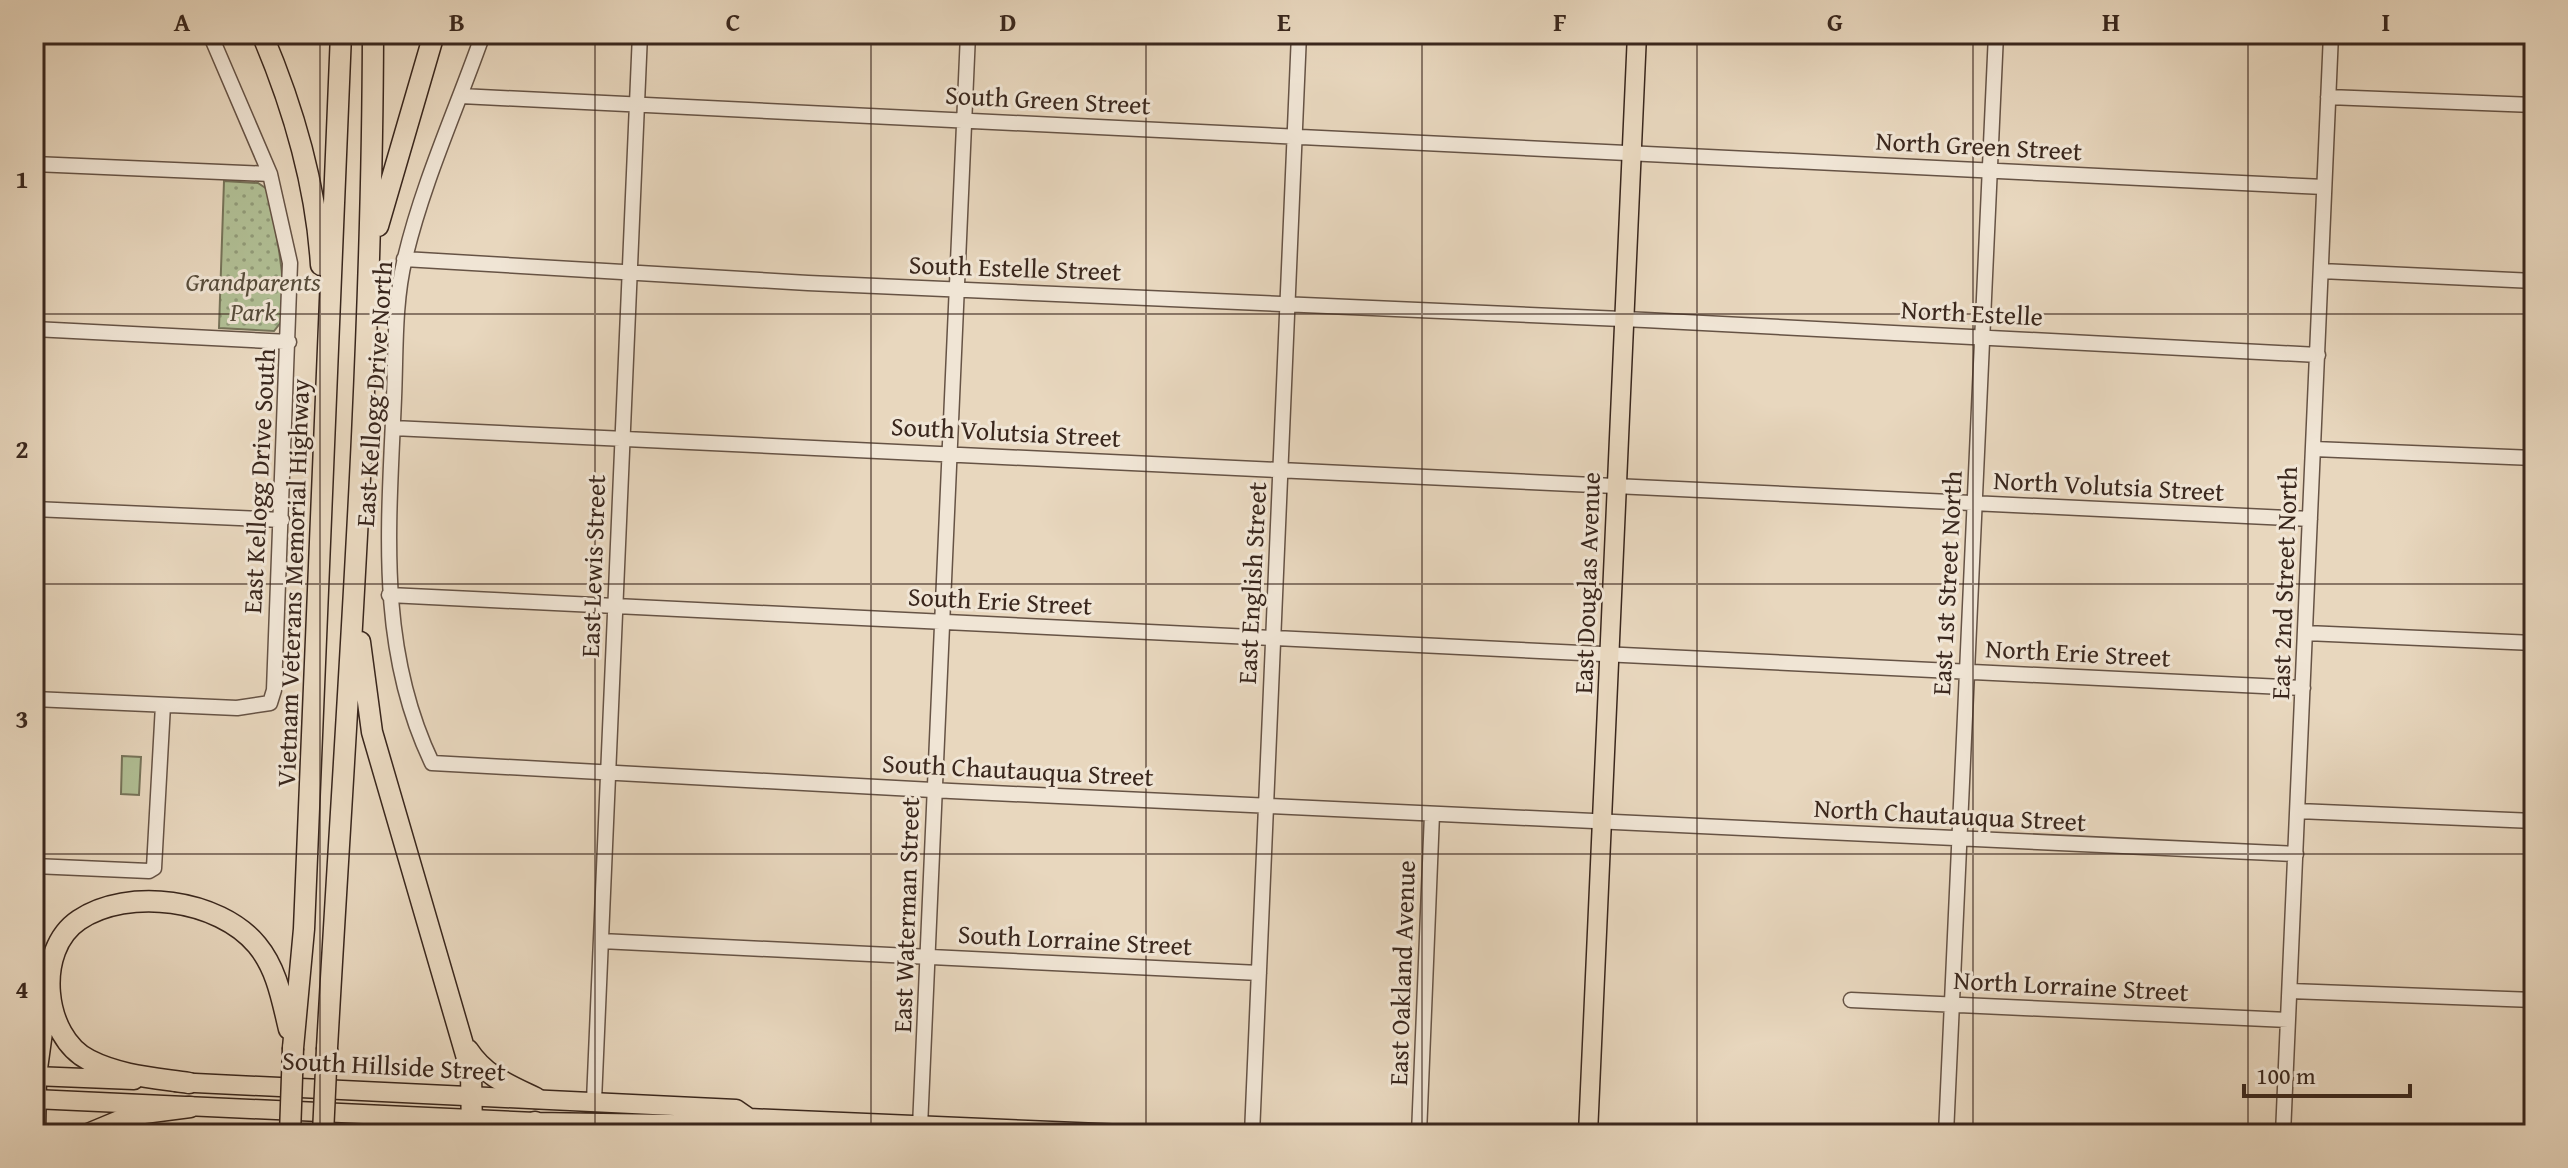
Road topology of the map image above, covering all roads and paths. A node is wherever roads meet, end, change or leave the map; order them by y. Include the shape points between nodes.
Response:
1 (210, 34) edge
2 (262, 34) edge
3 (373, 34) edge
4 (434, 34) edge
5 (483, 34) edge
6 (640, 34) edge
7 (968, 34) edge
8 (1299, 34) edge
9 (1637, 34) edge
10 (1996, 34) edge
11 (2331, 34) edge
12 (340, 40) edge
13 (461, 96) junction
14 (2328, 97) junction
15 (2534, 105) edge
16 (637, 106) junction
17 (963, 121) junction
18 (1294, 136) junction
19 (1632, 153) junction
20 (34, 164) edge
21 (1991, 171) junction
22 (270, 174) junction
23 (2324, 187) junction
24 (404, 259) junction
25 (2321, 271) junction
26 (630, 273) junction
27 (2534, 281) edge
28 (957, 289) junction
29 (1288, 304) junction
30 (365, 313) junction
31 (1625, 319) junction
32 (34, 329) edge
33 (1983, 337) junction
34 (289, 342) junction
35 (328, 355) junction
36 (2318, 355) junction
37 (393, 428) junction
38 (623, 438) junction
39 (2314, 449) junction
40 (950, 454) junction
41 (2534, 458) edge
42 (1281, 470) junction
43 (1617, 485) junction
44 (1975, 504) junction
45 (34, 509) edge
46 (2310, 519) junction
47 (282, 520) junction
48 (355, 546) junction
49 (389, 595) junction
50 (616, 607) junction
51 (942, 623) junction
52 (2306, 633) junction
53 (1273, 638) junction
54 (2534, 643) edge
55 (1610, 652) junction
56 (1967, 673) junction
57 (2303, 688) junction
58 (34, 699) edge
59 (163, 705) junction
60 (432, 763) joint
61 (608, 773) junction
62 (935, 790) junction
63 (1266, 807) junction
64 (2298, 811) junction
65 (1432, 814) junction
66 (2534, 821) edge
67 (1602, 822) junction
68 (1960, 839) junction
69 (2296, 854) junction
70 (34, 866) edge
71 (601, 941) junction
72 (929, 958) junction
73 (1259, 973) junction
74 (49, 977) junction
75 (2290, 991) junction
76 (1851, 1000) dead end
77 (2534, 1000) edge
78 (1952, 1005) junction
79 (2288, 1020) junction
80 (466, 1047) junction
81 (293, 1048) junction
82 (35, 1076) edge
83 (189, 1083) junction
84 (469, 1095) junction
85 (536, 1098) junction
86 (35, 1099) edge
87 (594, 1101) junction
88 (190, 1107) junction
89 (749, 1118) junction
90 (535, 1122) junction
91 (471, 1126) edge
92 (920, 1127) junction
93 (602, 1129) edge
94 (940, 1131) edge
95 (35, 1134) edge
96 (88, 1134) edge
97 (290, 1134) edge
98 (323, 1134) edge
99 (505, 1134) edge
100 (1124, 1134) edge
101 (1252, 1134) edge
102 (1419, 1134) edge
103 (1588, 1134) edge
104 (1946, 1134) edge
105 (2283, 1134) edge

1 - 22 street, East Kellogg Drive South
2 - 35 highway via 305,150 318,216
3 - 30 highway
4 - 30 highway via 380,218
5 - 13 street, East Kellogg Drive North
6 - 16 street, East Lewis Street
7 - 17 street, East Waterman Street
8 - 18 street, East English Street
9 - 19 main road, East Douglas Avenue
10 - 21 street, East 1st Street North
11 - 14 street, East 2nd Street North
12 - 35 highway, Vietnam Veterans Memorial Highway
13 - 16 street, South Green Street
13 - 24 street, East Kellogg Drive North
14 - 15 street
14 - 23 street, East 2nd Street North
16 - 17 street, South Green Street
16 - 26 street, East Lewis Street
17 - 18 street, South Green Street
17 - 28 street, East Waterman Street
18 - 19 street, South Green Street
18 - 29 street, East English Street
19 - 21 street, North Green Street
19 - 31 main road, East Douglas Avenue
20 - 22 street
21 - 23 street, North Green Street
21 - 33 street, East 1st Street North
22 - 34 street, East Kellogg Drive South via 290,263
23 - 25 street, East 2nd Street North
24 - 26 street, South Estelle Street
24 - 37 street, East Kellogg Drive North
25 - 27 street
25 - 36 street, East 2nd Street North
26 - 28 street, South Estelle Street
26 - 38 street, East Lewis Street
28 - 29 street, South Estelle Street
28 - 40 street, East Waterman Street
29 - 31 street, South Estelle Street
29 - 42 street, East English Street
30 - 48 highway
31 - 33 street, North Estelle
31 - 43 main road, East Douglas Avenue
32 - 34 street
33 - 36 street, North Estelle
33 - 44 street, East 1st Street North
34 - 47 street, East Kellogg Drive South
35 - 81 highway, Vietnam Veterans Memorial Highway via 305,913
36 - 39 street, East 2nd Street North
37 - 38 street, South Volutsia Street
37 - 49 street, East Kellogg Drive North
38 - 40 street, South Volutsia Street
38 - 50 street, East Lewis Street
39 - 41 street
39 - 46 street, East 2nd Street North
40 - 42 street, South Volutsia Street
40 - 51 street, East Waterman Street
42 - 43 street, South Volutsia Street
42 - 53 street, East English Street
43 - 44 street, North Volutsia Street
43 - 55 main road, East Douglas Avenue
44 - 46 street, North Volutsia Street
44 - 56 street, East 1st Street North
45 - 47 street
46 - 52 street, East 2nd Street North
47 - 59 street, East Kellogg Drive South via 270,703 237,708
48 - 80 highway via 362,667 372,732
48 - 98 highway, bridge
49 - 50 street, South Erie Street
49 - 60 street, East Kellogg Drive North via 417,732
50 - 51 street, South Erie Street
50 - 61 street, East Lewis Street
51 - 53 street, South Erie Street
51 - 62 street, East Waterman Street
52 - 54 street
52 - 57 street, East 2nd Street North
53 - 55 street, South Erie Street
53 - 63 street, East English Street
55 - 56 street, North Erie Street
55 - 67 main road, East Douglas Avenue
56 - 57 street, North Erie Street
56 - 68 street, East 1st Street North
57 - 64 street, East 2nd Street North
58 - 59 street
59 - 70 street via 155,863 149,871
60 - 61 street, South Chautauqua Street
61 - 62 street, South Chautauqua Street
61 - 71 street, East Lewis Street
62 - 63 street, South Chautauqua Street
62 - 72 street, East Waterman Street
63 - 65 street, South Chautauqua Street
63 - 73 street, East English Street
64 - 66 street
64 - 69 street, East 2nd Street North
65 - 67 street, South Chautauqua Street
65 - 102 street, East Oakland Avenue
67 - 68 street, North Chautauqua Street
67 - 103 main road, East Douglas Avenue
68 - 69 street, North Chautauqua Street
68 - 78 street, East 1st Street North
69 - 75 street, East 2nd Street North
71 - 72 street, South Lorraine Street
71 - 87 street, East Lewis Street
72 - 73 street, South Lorraine Street
72 - 92 street, East Waterman Street
73 - 101 street, East English Street
74 - 81 highway via 55,948 76,921 106,906 189,906 228,920 257,945 278,981
74 - 82 highway
74 - 83 highway via 57,1024 87,1059 121,1073
75 - 77 street
75 - 79 street, East 2nd Street North
76 - 78 street, North Lorraine Street
78 - 79 street, North Lorraine Street
78 - 104 street, East 1st Street North
79 - 105 street, East 2nd Street North
80 - 84 highway
80 - 85 highway via 494,1078
81 - 97 highway, Vietnam Veterans Memorial Highway, bridge
82 - 83 main road, South Hillside Street
82 - 86 highway
83 - 84 main road, South Hillside Street
84 - 85 main road, South Hillside Street
84 - 91 highway
85 - 87 main road, South Hillside Street
86 - 88 main road, South Hillside Street
86 - 95 highway
87 - 89 main road, South Hillside Street via 736,1109
88 - 91 main road, South Hillside Street
88 - 96 highway via 136,1114
89 - 92 main road, South Hillside Street
89 - 93 main road, South Hillside Street via 736,1125
90 - 91 main road, South Hillside Street
90 - 93 main road, South Hillside Street
90 - 99 highway
92 - 94 main road, South Hillside Street
94 - 100 main road, South Hillside Street

